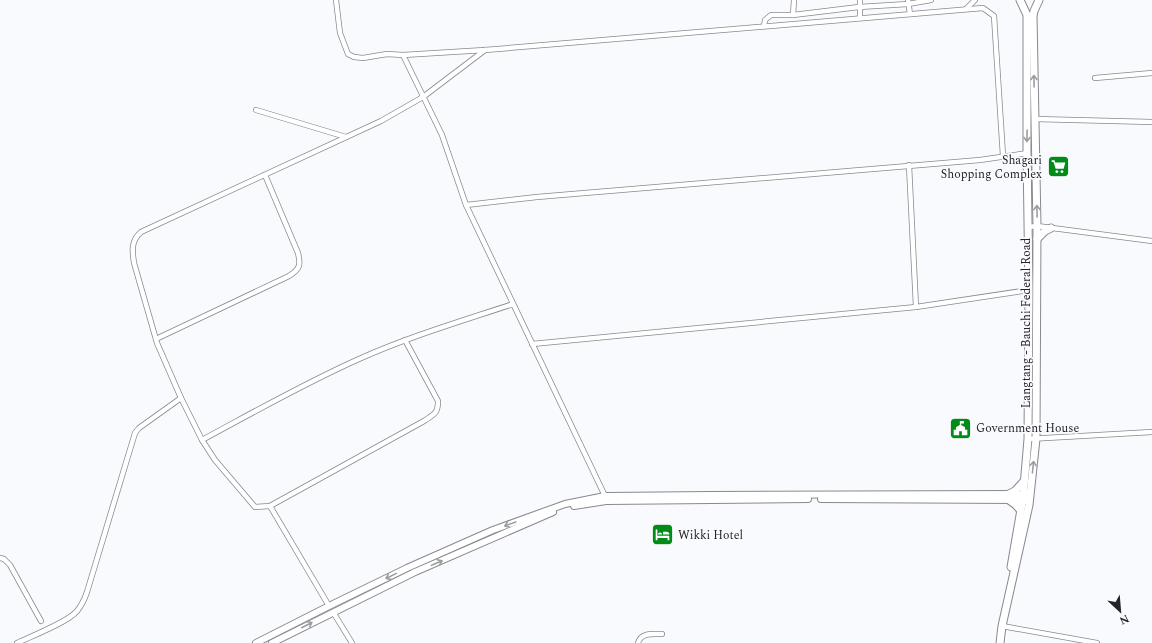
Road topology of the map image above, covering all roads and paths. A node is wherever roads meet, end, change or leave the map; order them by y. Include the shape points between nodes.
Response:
1 (336, 0) edge
2 (794, 0) edge
3 (860, 0) edge
4 (931, 0) edge
5 (974, 0) edge
6 (1020, 0) edge
7 (1039, 0) edge
8 (908, 2) edge
9 (859, 8) junction
10 (966, 9) junction
11 (910, 14) junction
12 (793, 15) junction
13 (860, 18) junction
14 (764, 26) junction
15 (485, 50) junction
16 (403, 55) junction
17 (1152, 73) edge
18 (1095, 78) dead end
19 (423, 97) junction
20 (256, 110) dead end
21 (1035, 119) junction
22 (1152, 122) edge
23 (346, 137) junction
24 (1036, 152) junction
25 (1027, 153) junction
26 (1004, 156) junction
27 (909, 165) junction
28 (265, 175) junction
29 (466, 205) junction
30 (1029, 226) junction
31 (1037, 226) junction
32 (1051, 228) junction
33 (1037, 239) junction
34 (1152, 242) edge
35 (1029, 290) junction
36 (513, 304) junction
37 (916, 306) junction
38 (156, 339) junction
39 (405, 340) junction
40 (532, 344) junction
41 (181, 398) junction
42 (1152, 432) edge
43 (1028, 439) junction
44 (1036, 439) junction
45 (202, 440) junction
46 (1025, 481) junction
47 (1031, 490) junction
48 (1009, 497) junction
49 (1023, 498) junction
50 (605, 499) junction
51 (270, 506) junction
52 (1029, 507) junction
53 (1021, 511) junction
54 (0, 558) edge
55 (329, 606) junction
56 (333, 612) junction
57 (41, 621) dead end
58 (1002, 626) junction
59 (662, 634) dead end
60 (17, 643) edge
61 (256, 643) edge
62 (272, 643) edge
63 (352, 643) edge
64 (638, 643) edge
65 (999, 643) edge
66 (1097, 643) edge

1 - 16 street via 340,33 348,54 363,58 387,54
2 - 12 street
3 - 9 street
4 - 8 street
5 - 10 street
6 -> 25 main road, Langtang - Bauchi Federal Road via 1027,15
21 -> 7 main road, Langtang - Bauchi Federal Road via 1033,16
8 - 9 street
8 - 11 street
9 - 12 street
9 - 13 street
10 - 11 street
10 - 26 street via 983,8 994,16
11 - 13 street
12 - 14 street via 771,15 765,20
13 - 14 street
14 - 15 street
15 - 16 street
15 - 19 street
16 - 19 street
17 - 18 street
19 - 23 street
19 - 29 street via 442,135
20 - 23 street
21 - 22 street
21 - 24 main road, Langtang - Bauchi Federal Road
23 - 28 street
24 - 25 street
31 -> 24 main road, Langtang - Bauchi Federal Road
25 - 26 street
25 - 30 main road, Langtang - Bauchi Federal Road
26 - 27 street
27 - 29 street
27 - 37 street
28 - 38 street via 176,215 137,236 132,253
28 - 38 street via 298,253 300,261 296,272
29 - 36 street
30 - 31 street
30 - 35 main road, Langtang - Bauchi Federal Road
31 - 32 street
31 - 33 main road, Langtang - Bauchi Federal Road
32 - 33 main road
32 - 34 street
33 - 44 main road, Langtang - Bauchi Federal Road
35 - 37 street
35 - 43 main road, Langtang - Bauchi Federal Road
36 - 39 street
36 - 40 street
37 - 40 street
38 - 41 street
39 - 45 street via 316,379
39 - 51 street via 438,401 438,409 434,414
40 - 50 street
41 - 45 street
41 - 60 street via 139,428 136,433 87,592 78,610 63,621
42 - 44 street
43 - 44 street
43 - 46 main road, Langtang - Bauchi Federal Road
47 -> 44 main road, Langtang - Bauchi Federal Road
45 - 51 street via 215,460 255,507
46 - 48 main road
46 - 49 main road, Langtang - Bauchi Federal Road
47 - 49 street
47 - 52 main road, Langtang - Bauchi Federal Road
48 - 49 street via 1018,494
48 - 50 street
48 - 53 main road
49 - 52 street
49 - 53 main road, Langtang - Bauchi Federal Road
50 -> 55 street via 565,504 492,530
56 -> 50 street via 415,572 554,512
51 - 55 street
52 - 58 main road, Langtang - Bauchi Federal Road
53 - 65 main road, Langtang - Bauchi Federal Road
54 - 57 street via 10,565
55 - 61 street
62 -> 56 street
56 - 63 street
58 - 65 main road, Langtang - Bauchi Federal Road
58 - 66 street
59 - 64 street via 646,634

